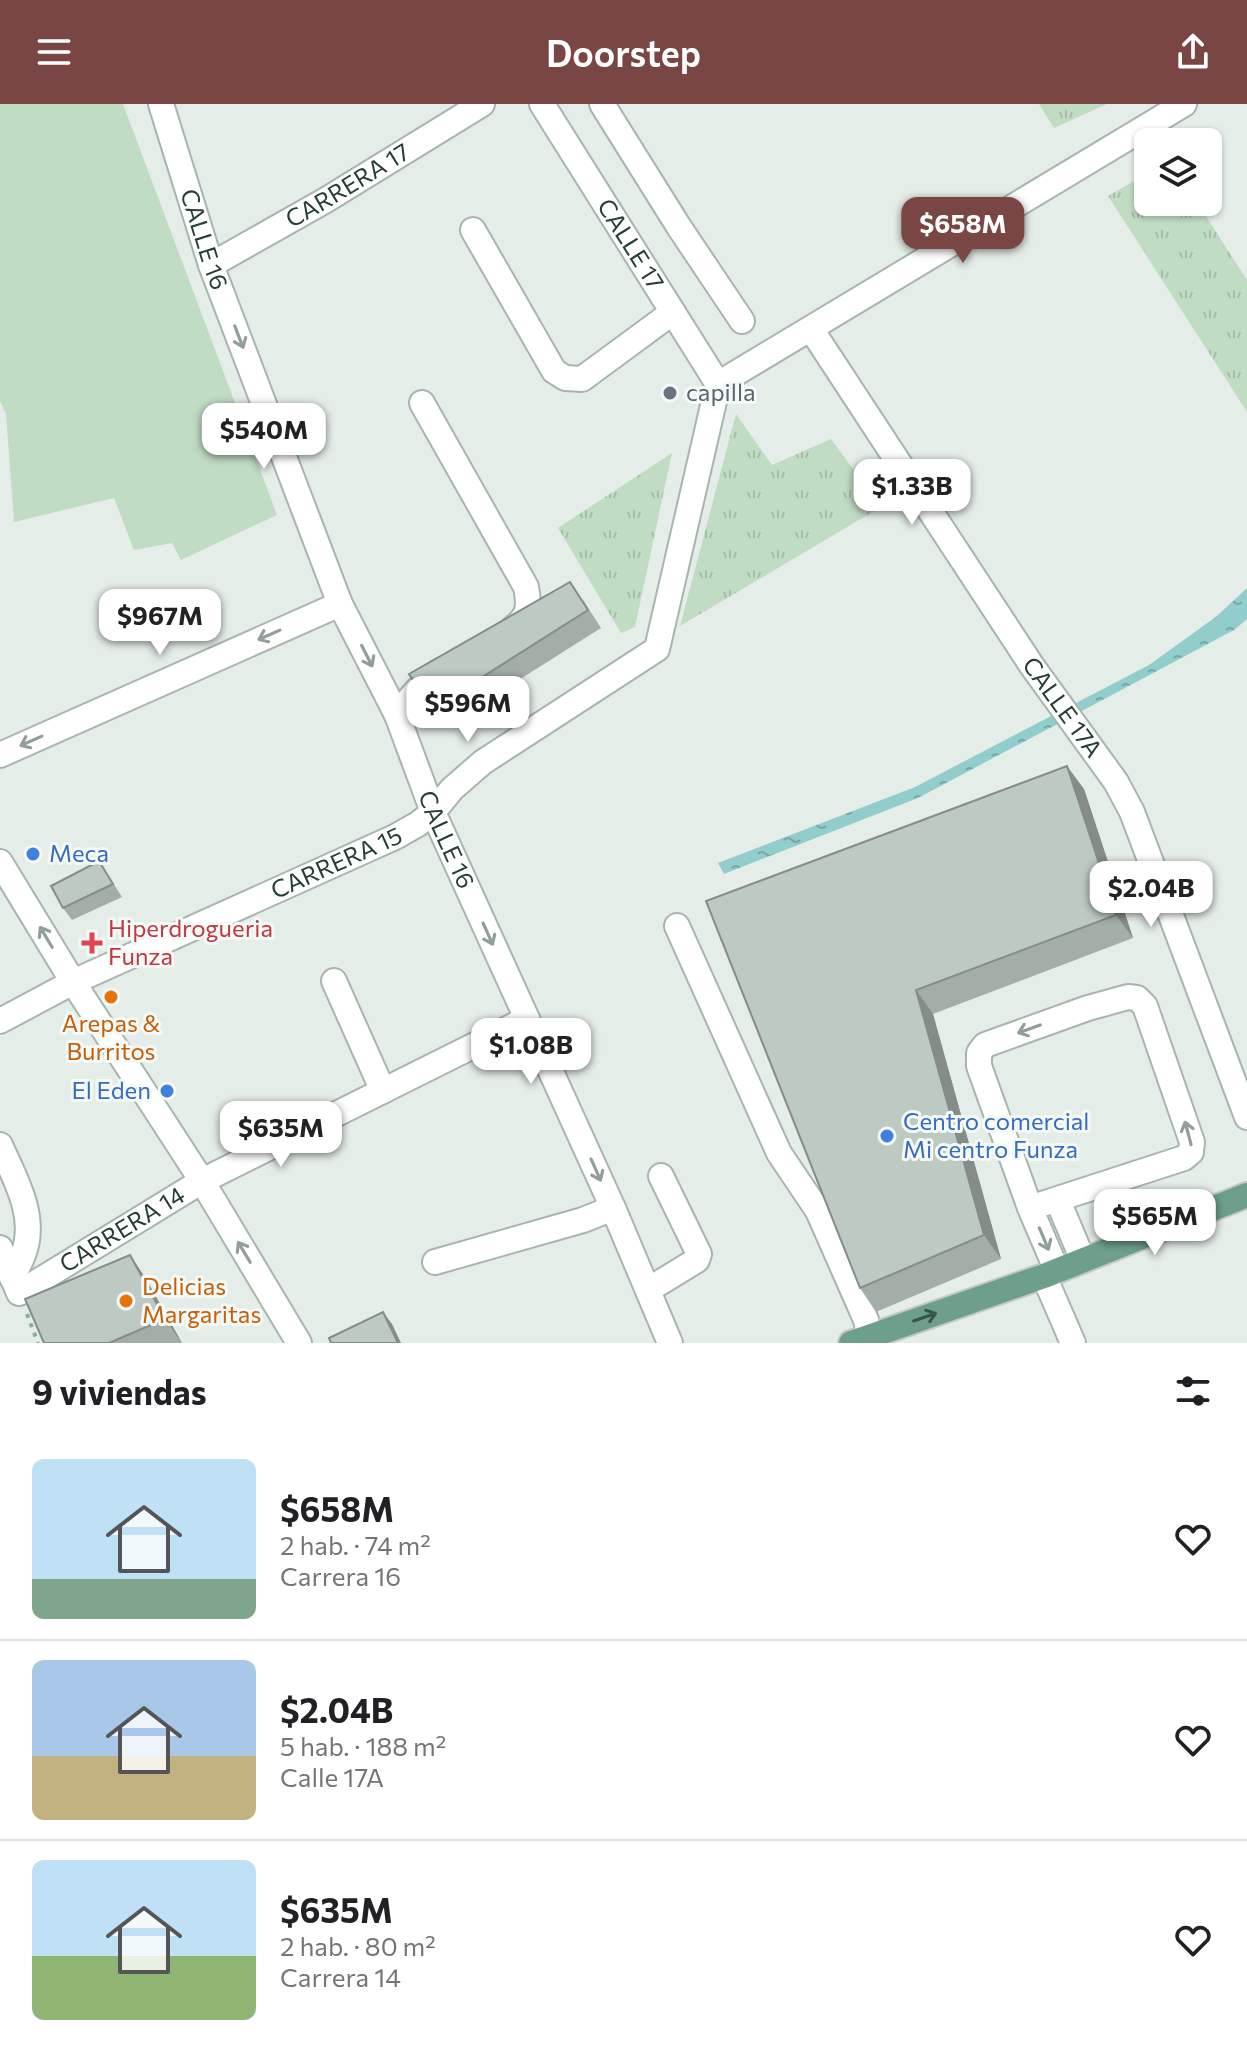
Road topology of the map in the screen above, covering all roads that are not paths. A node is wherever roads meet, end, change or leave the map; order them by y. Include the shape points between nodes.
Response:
1 (482, 104) edge
2 (542, 104) edge
3 (602, 104) edge
4 (1184, 104) edge
5 (170, 108) edge
6 (473, 230) dead end
7 (211, 265) junction
8 (673, 312) junction
9 (742, 321) dead end
10 (811, 329) junction
11 (718, 384) junction
12 (422, 403) dead end
13 (340, 604) junction
14 (488, 643) edge
15 (464, 657) edge
16 (397, 715) junction
17 (0, 755) edge
18 (433, 812) junction
19 (0, 862) edge
20 (677, 926) dead end
21 (334, 981) dead end
22 (73, 982) junction
23 (527, 1019) junction
24 (0, 1021) edge
25 (383, 1091) junction
26 (1247, 1117) edge
27 (0, 1145) edge
28 (661, 1176) dead end
29 (202, 1181) junction
30 (1247, 1195) edge
31 (1058, 1201) junction
32 (613, 1208) junction
33 (1030, 1208) junction
34 (0, 1248) edge
35 (1083, 1260) junction
36 (435, 1262) dead end
37 (1050, 1274) junction
38 (16, 1285) junction
39 (648, 1290) junction
40 (860, 1340) edge
41 (299, 1343) edge
42 (670, 1343) edge
43 (1073, 1343) edge

1 - 7 street, CARRERA 17
2 - 8 street, CALLE 17 via 647,249
3 - 9 street
4 - 10 street
5 - 7 street, CALLE 16
6 - 8 street via 554,371 565,378 582,379
7 -> 13 street, CALLE 16
8 - 11 street, CALLE 17
10 - 11 street
10 - 26 street, CALLE 17A via 1038,661 1054,698 1116,782
11 - 18 street, CARRERA 15 via 664,659 483,762
12 - 14 street via 526,587 525,620
13 -> 16 street, CALLE 16
13 -> 17 street
15 - 16 street via 427,679
16 - 18 street, CALLE 16
18 - 22 street, CARRERA 15 via 395,837
18 -> 23 street, CALLE 16
22 -> 19 street
20 - 40 street via 779,1153 818,1211 866,1320
21 - 25 street
22 - 24 street, CARRERA 15
22 - 29 street
23 - 25 street, CARRERA 14
23 -> 32 street, CALLE 16
25 - 29 street, CARRERA 14
27 - 38 street via 27,1209 25,1252
28 - 39 street via 699,1254
29 - 38 street, CARRERA 14
41 -> 29 street
30 - 35 main road
31 - 33 street
31 -> 33 street via 1191,1152 1145,1006 1137,998 1043,1024 985,1045 979,1053 979,1066
31 - 35 street
32 - 36 street
32 - 39 street, CALLE 16
33 -> 37 street
34 - 38 street
35 - 37 main road
40 -> 37 main road
37 - 43 street
39 - 42 street, CALLE 16

